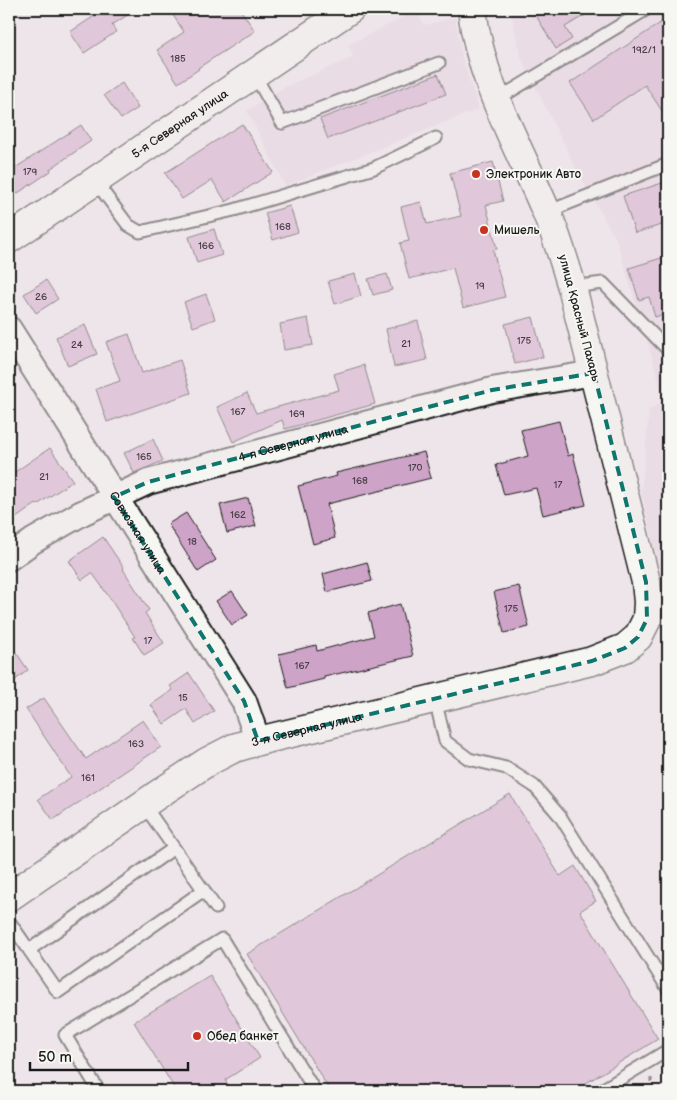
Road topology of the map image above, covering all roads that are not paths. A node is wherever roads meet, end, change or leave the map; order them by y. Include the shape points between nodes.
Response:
1 (350, 9) edge
2 (472, 9) edge
3 (647, 9) edge
4 (439, 63) dead end
5 (254, 74) junction
6 (496, 100) junction
7 (436, 138) dead end
8 (668, 164) edge
9 (94, 180) junction
10 (547, 212) junction
11 (9, 238) edge
12 (572, 287) junction
13 (9, 328) edge
14 (668, 350) edge
15 (594, 372) junction
16 (114, 497) junction
17 (9, 558) edge
18 (638, 637) joint
19 (435, 699) junction
20 (258, 741) junction
21 (144, 804) junction
22 (174, 848) junction
23 (204, 890) junction
24 (9, 898) edge
25 (216, 908) dead end
26 (9, 922) edge
27 (29, 950) junction
28 (668, 989) edge
29 (668, 1050) edge
30 (99, 1091) edge
31 (315, 1091) edge
32 (600, 1091) edge

1 - 5 main road, 5-я Северная улица
2 - 6 main road, улица Красный Пахарь via 486,76
3 - 6 lane
4 - 5 lane via 282,123
5 - 9 main road, 5-я Северная улица
6 - 10 main road, улица Красный Пахарь
7 - 9 lane via 374,168 234,210 140,232 128,225
8 - 10 lane
9 - 11 main road, 5-я Северная улица
10 - 12 main road, улица Красный Пахарь
12 - 14 lane via 603,283
12 - 15 main road, улица Красный Пахарь
13 - 16 street, Совхозная улица
15 - 16 street, 4-я Северная улица via 492,390 148,482
15 - 18 main road, улица Красный Пахарь via 646,582 647,619
16 - 17 street, 4-я Северная улица via 33,541
16 - 20 street, Совхозная улица via 244,701
18 - 19 main road, 3-я Северная улица via 625,648 592,661
19 - 20 main road, 3-я Северная улица
19 - 28 lane via 444,742 469,759 506,768 534,786 560,816
20 - 21 main road, 3-я Северная улица via 234,748 207,762
21 - 22 lane
21 - 24 main road, 3-я Северная улица
22 - 23 lane
22 - 27 lane
23 - 25 lane
23 - 27 lane via 58,992
26 - 27 lane
29 - 32 lane
30 - 31 lane via 65,1035 222,939

